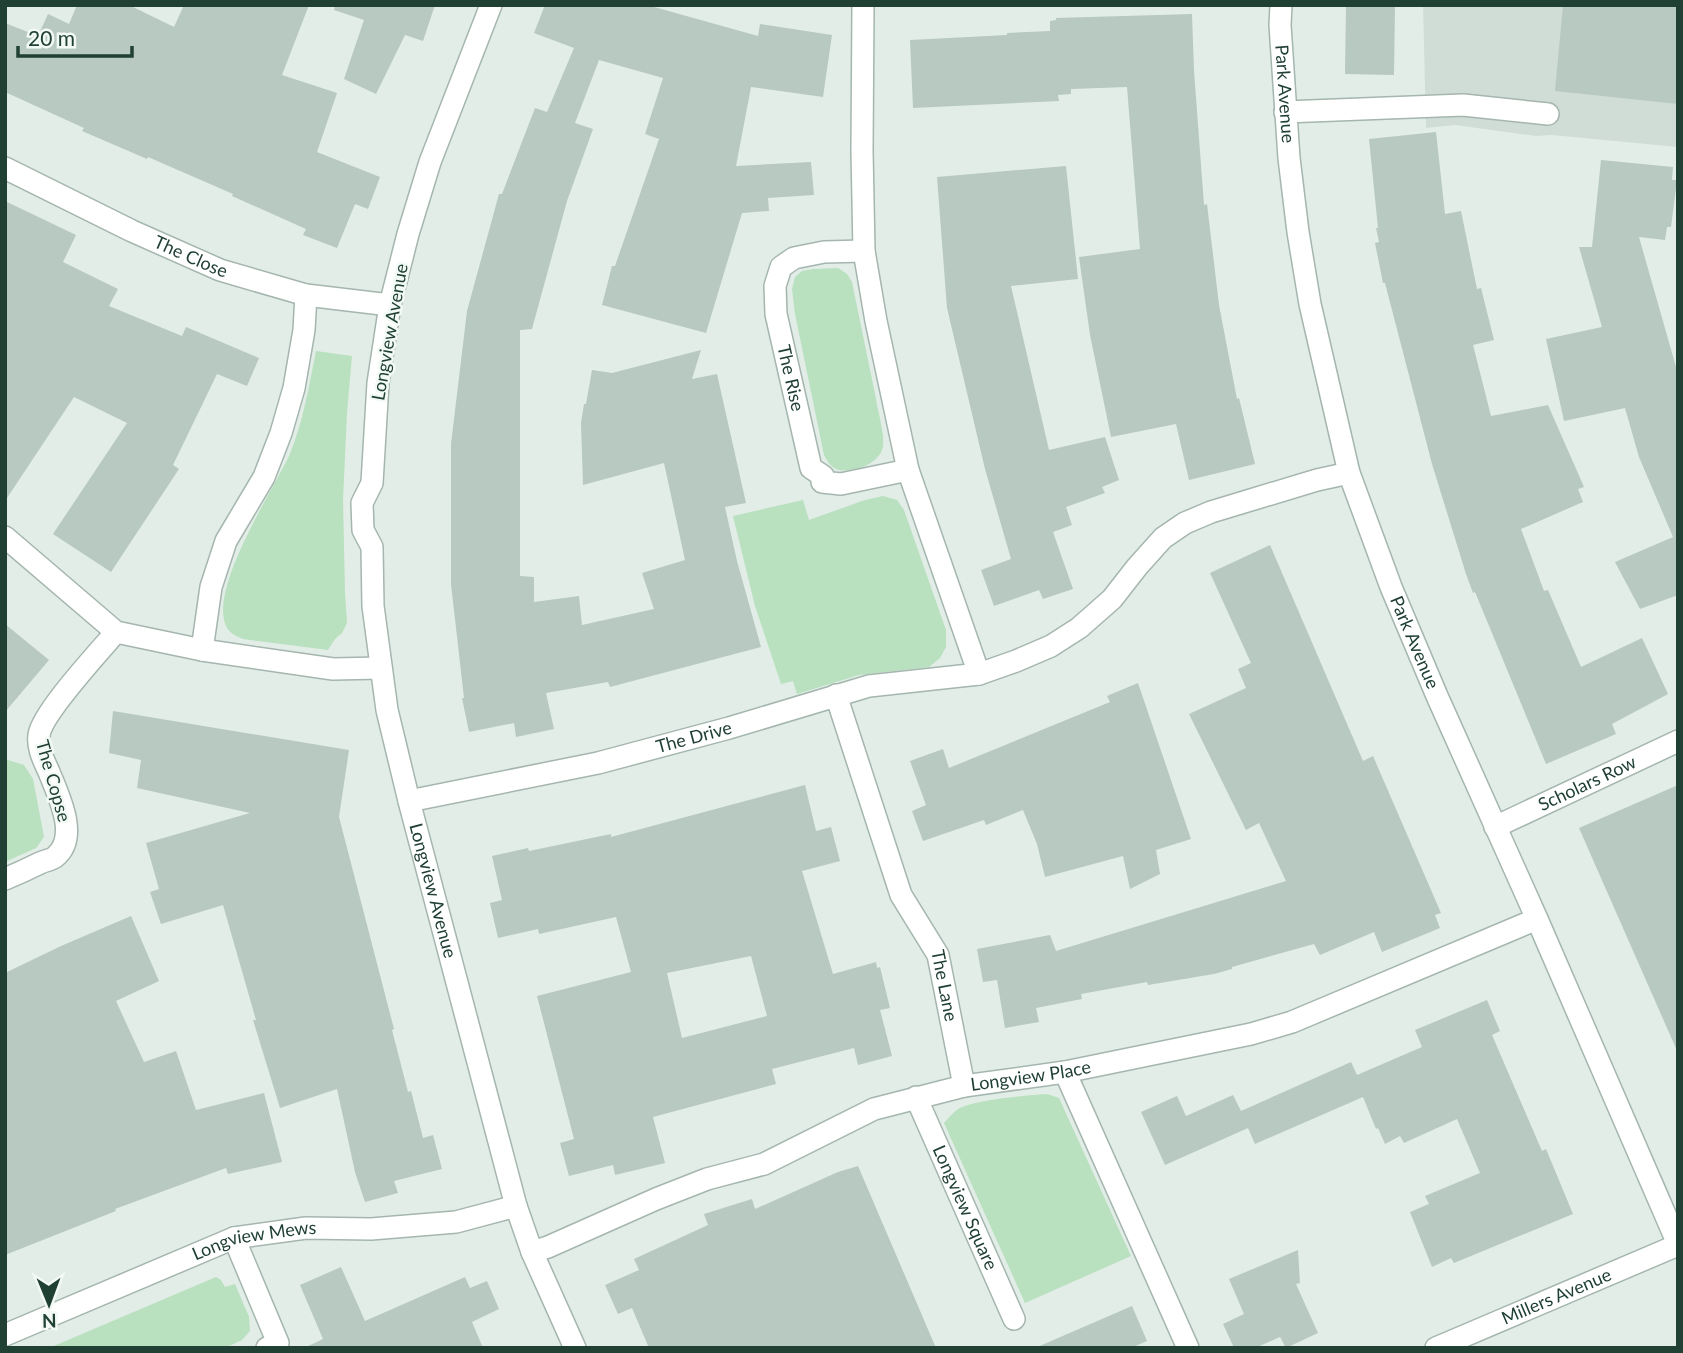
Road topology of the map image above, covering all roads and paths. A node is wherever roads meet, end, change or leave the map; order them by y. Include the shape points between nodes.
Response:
1 (491, 5) edge
2 (863, 5) edge
3 (1281, 5) edge
4 (1286, 111) junction
5 (1548, 114) dead end
6 (5, 169) edge
7 (864, 251) junction
8 (306, 295) junction
9 (390, 305) junction
10 (908, 470) junction
11 (1349, 473) junction
12 (5, 537) edge
13 (116, 632) junction
14 (202, 650) junction
15 (380, 668) junction
16 (979, 674) junction
17 (836, 695) junction
18 (1678, 741) edge
19 (408, 801) junction
20 (1495, 827) junction
21 (5, 879) edge
22 (1537, 919) junction
23 (1065, 1072) junction
24 (964, 1086) junction
25 (916, 1097) junction
26 (516, 1206) junction
27 (234, 1238) junction
28 (1678, 1245) edge
29 (532, 1252) junction
30 (1014, 1319) dead end
31 (5, 1335) edge
32 (267, 1348) edge
33 (575, 1348) edge
34 (1188, 1348) edge
35 (1436, 1348) edge

1 - 9 street, Longview Avenue via 429,162
2 - 7 street
3 - 4 street, Park Avenue
4 - 5 street via 1463,105
4 - 11 street, Park Avenue via 1310,304
6 - 8 street, The Close via 220,270
7 - 10 street
7 - 10 street, The Rise via 824,252 794,258 781,267 775,286 776,314 811,468 823,476 822,482 841,484
8 - 9 street, The Close
8 - 14 street via 293,388 281,433 264,477 226,541 211,587
9 - 15 street, Longview Avenue via 378,383 372,483 362,503 363,530 372,547
10 - 16 street
11 - 16 street, The Drive via 1185,523 1163,538 1112,599 1079,628 1051,646
11 - 20 street, Park Avenue via 1391,587
12 - 13 street
13 - 14 street
13 - 21 street, The Copse via 61,698 39,734 66,822 66,842 55,857
14 - 15 street via 332,669
15 - 19 street, Longview Avenue
16 - 17 street, The Drive via 869,686
17 - 19 street, The Drive via 598,763
17 - 24 street, The Lane via 901,895 938,956
18 - 20 street, Scholars Row
19 - 26 street, Longview Avenue
20 - 22 street, Park Avenue
22 - 23 street, Longview Place via 1292,1022
22 - 28 street, Park Avenue
23 - 24 street, Longview Place
23 - 34 street
24 - 25 street, Longview Place
25 - 29 street, Longview Place via 874,1109 764,1164 669,1194
25 - 30 street, Longview Square
26 - 27 street, Longview Mews via 456,1223 306,1228
26 - 29 street
27 - 31 street, Longview Mews
27 - 32 street via 278,1343
28 - 35 street, Millers Avenue
29 - 33 street

